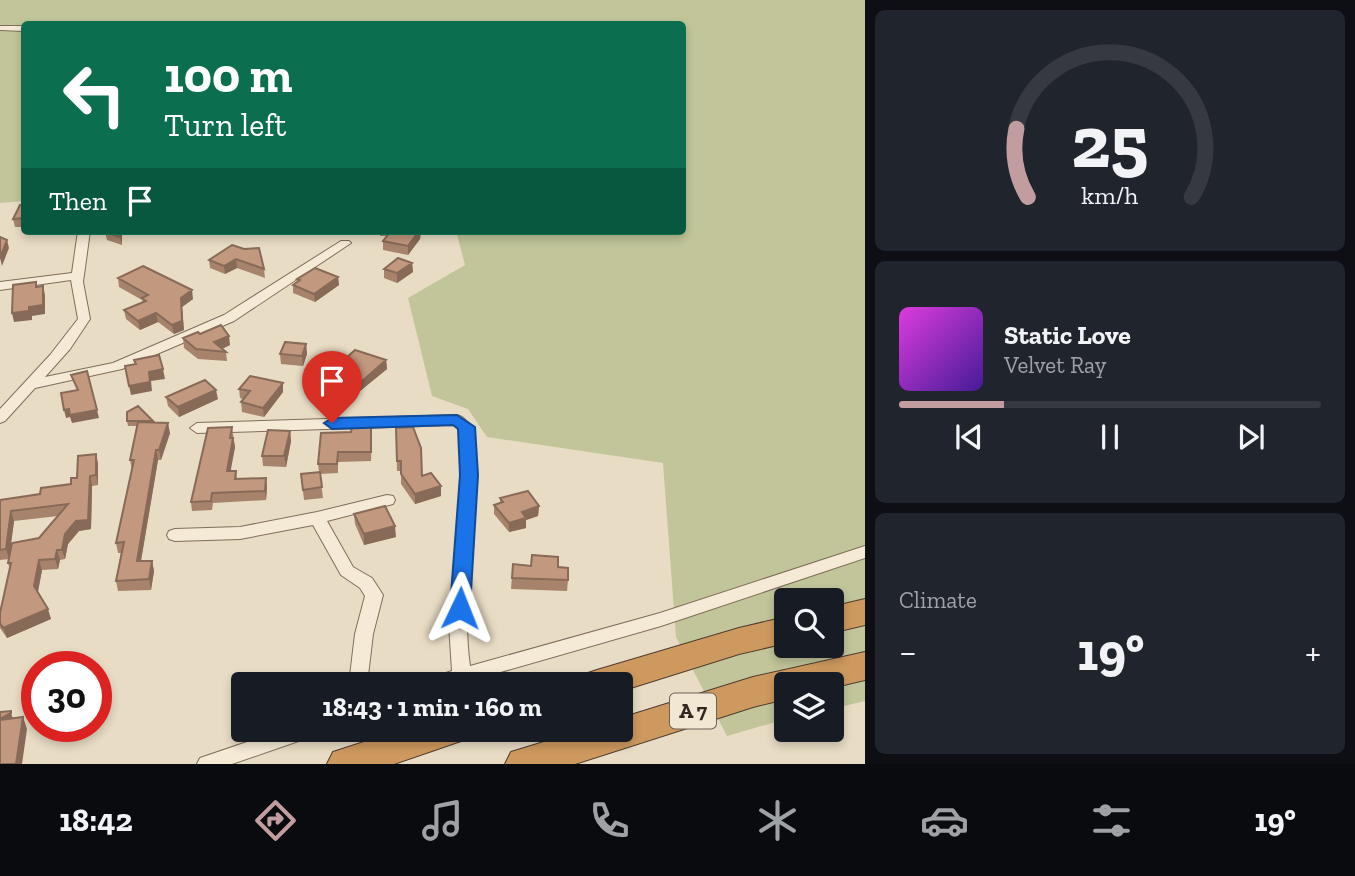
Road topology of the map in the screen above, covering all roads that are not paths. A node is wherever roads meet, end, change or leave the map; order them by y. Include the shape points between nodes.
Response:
1 (0, 28) edge
2 (21, 29) edge
3 (84, 235) edge
4 (345, 243) dead end
5 (77, 276) junction
6 (0, 286) edge
7 (33, 384) junction
8 (0, 418) edge
9 (197, 428) dead end
10 (387, 500) dead end
11 (317, 518) junction
12 (176, 535) dead end
13 (865, 552) edge
14 (865, 612) edge
15 (844, 617) edge
16 (774, 633) edge
17 (865, 666) edge
18 (359, 672) edge
19 (462, 672) edge
20 (469, 672) edge
21 (633, 673) edge
22 (271, 742) edge
23 (413, 742) edge
24 (207, 764) edge
25 (346, 764) edge
26 (524, 764) edge

1 - 2 street
3 - 5 street
4 - 7 street via 229,317 117,366
5 - 6 street
5 - 7 street via 83,319
7 - 8 street
9 - 19 street via 457,420 466,427 469,475 461,585
10 - 11 street
11 - 12 street via 240,533
11 - 18 street via 347,571 366,583 374,596
13 - 20 street via 661,619
14 - 15 highway
16 - 21 highway, A 7
17 - 26 highway, A 7 via 753,692
22 - 24 street
23 - 25 highway

